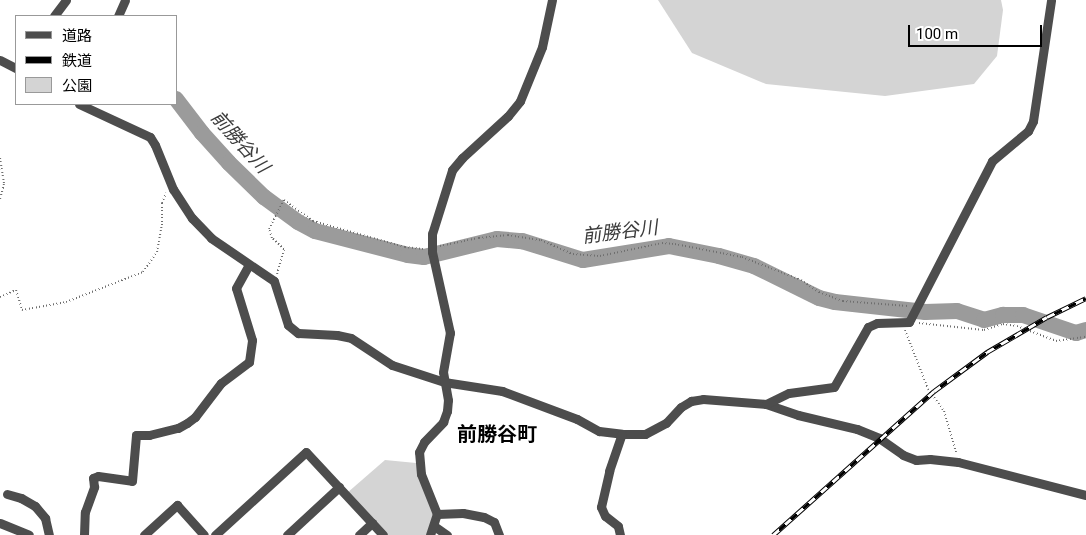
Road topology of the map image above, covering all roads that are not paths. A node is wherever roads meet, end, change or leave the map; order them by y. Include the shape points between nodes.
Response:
1 (66, 0) edge
2 (125, 0) edge
3 (552, 0) edge
4 (1051, 0) edge
5 (55, 15) edge
6 (118, 15) edge
7 (0, 60) edge
8 (15, 68) edge
9 (80, 105) edge
10 (250, 265) junction
11 (444, 382) junction
12 (766, 404) junction
13 (622, 434) junction
14 (339, 488) junction
15 (7, 494) dead end
16 (1086, 495) edge
17 (437, 514) junction
18 (0, 523) edge
19 (372, 523) junction
20 (434, 526) junction
21 (29, 535) edge
22 (48, 535) edge
23 (84, 535) edge
24 (144, 535) edge
25 (204, 535) edge
26 (216, 535) edge
27 (287, 535) edge
28 (359, 535) edge
29 (383, 535) edge
30 (430, 535) edge
31 (447, 535) edge
32 (499, 535) edge
33 (620, 535) edge

1 - 5 street
2 - 6 street
3 - 11 street via 542,47 520,101 452,170 432,234 430,250 450,333
4 - 12 street via 1033,121 1028,131 992,161 906,323 877,323 868,327 834,387 789,394
7 - 8 street
9 - 10 street via 150,137 170,184 201,229
10 - 11 street via 274,281 291,330 298,334 351,338 392,365
10 - 23 street via 236,288 252,340 249,362 222,383 187,423 149,435 136,435 132,481 94,478 85,512
11 - 13 street via 502,391 577,419 599,431
11 - 17 street via 447,411 443,422 424,442 419,458 421,474
12 - 13 street via 718,398 691,401 655,430 645,434
12 - 16 street via 857,429 916,460 930,458 958,462
13 - 33 street via 601,507 605,516 618,526
14 - 19 street
14 - 26 street via 306,452
14 - 27 street
15 - 22 street via 35,506 46,518
17 - 20 street
17 - 32 street via 463,513 484,517 494,522
18 - 21 street
19 - 28 street
19 - 29 street
20 - 30 street
20 - 31 street
24 - 25 street via 177,505

